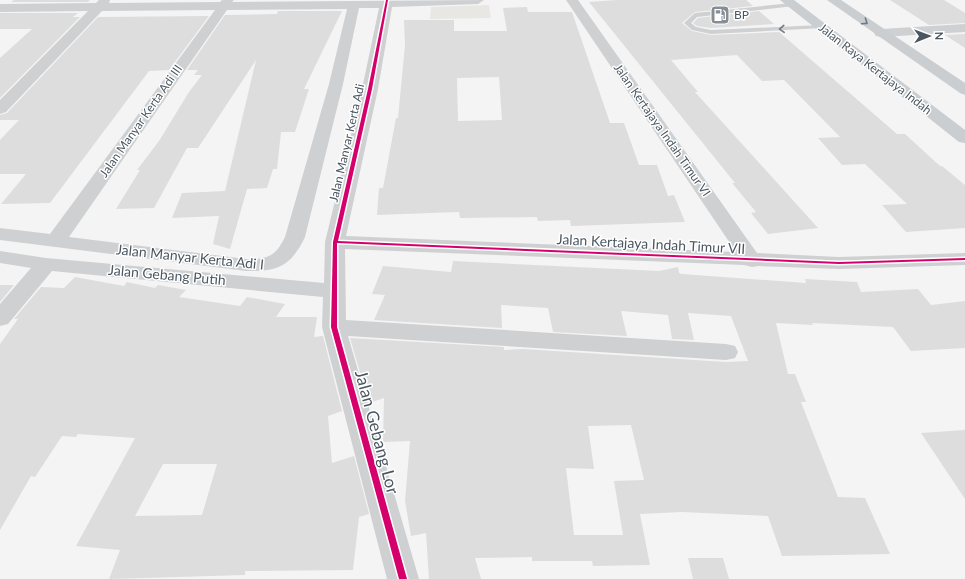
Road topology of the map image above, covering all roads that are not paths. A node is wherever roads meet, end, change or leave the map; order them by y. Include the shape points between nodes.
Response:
1 (478, 0) edge
2 (572, 0) edge
3 (833, 0) edge
4 (384, 2) edge
5 (789, 2) edge
6 (103, 3) edge
7 (226, 3) edge
8 (357, 3) edge
9 (0, 8) edge
10 (821, 27) junction
11 (965, 28) edge
12 (881, 33) junction
13 (965, 90) edge
14 (0, 109) edge
15 (965, 138) edge
16 (0, 234) edge
17 (55, 242) junction
18 (335, 242) junction
19 (0, 257) edge
20 (965, 259) edge
21 (752, 261) junction
22 (46, 264) junction
23 (334, 291) junction
24 (0, 319) edge
25 (334, 327) junction
26 (726, 352) dead end
27 (403, 579) edge

1 - 4 street
2 - 21 street, Jalan Kertajaya Indah Timur VI
3 -> 12 main road
4 - 8 street
4 - 18 street, Jalan Manyar Kerta Adi via 370,89
5 - 10 main road, Jalan Raya Kertajaya Indah
10 -> 5 lane via 712,32 694,29 687,23 695,15
6 - 7 street
6 - 9 street
6 - 14 street
7 - 8 street
7 - 17 street, Jalan Manyar Kerta Adi III
8 - 17 street, Jalan Manyar Kerta Adi I via 295,237 290,249 281,259 265,266 246,265
10 - 15 main road, Jalan Raya Kertajaya Indah
11 - 12 street
12 - 13 main road
16 - 17 street, Jalan Manyar Kerta Adi I
18 - 21 street, Jalan Kertajaya Indah Timur VII
18 - 23 street, Jalan Manyar Kerta Adi
19 - 22 street, Jalan Gebang Putih
20 - 21 street, Jalan Kertajaya Indah Timur VII via 839,264
22 - 23 street, Jalan Gebang Putih
22 - 24 street
23 - 25 street, Jalan Gebang Lor
25 - 26 street
25 - 27 street, Jalan Gebang Lor

